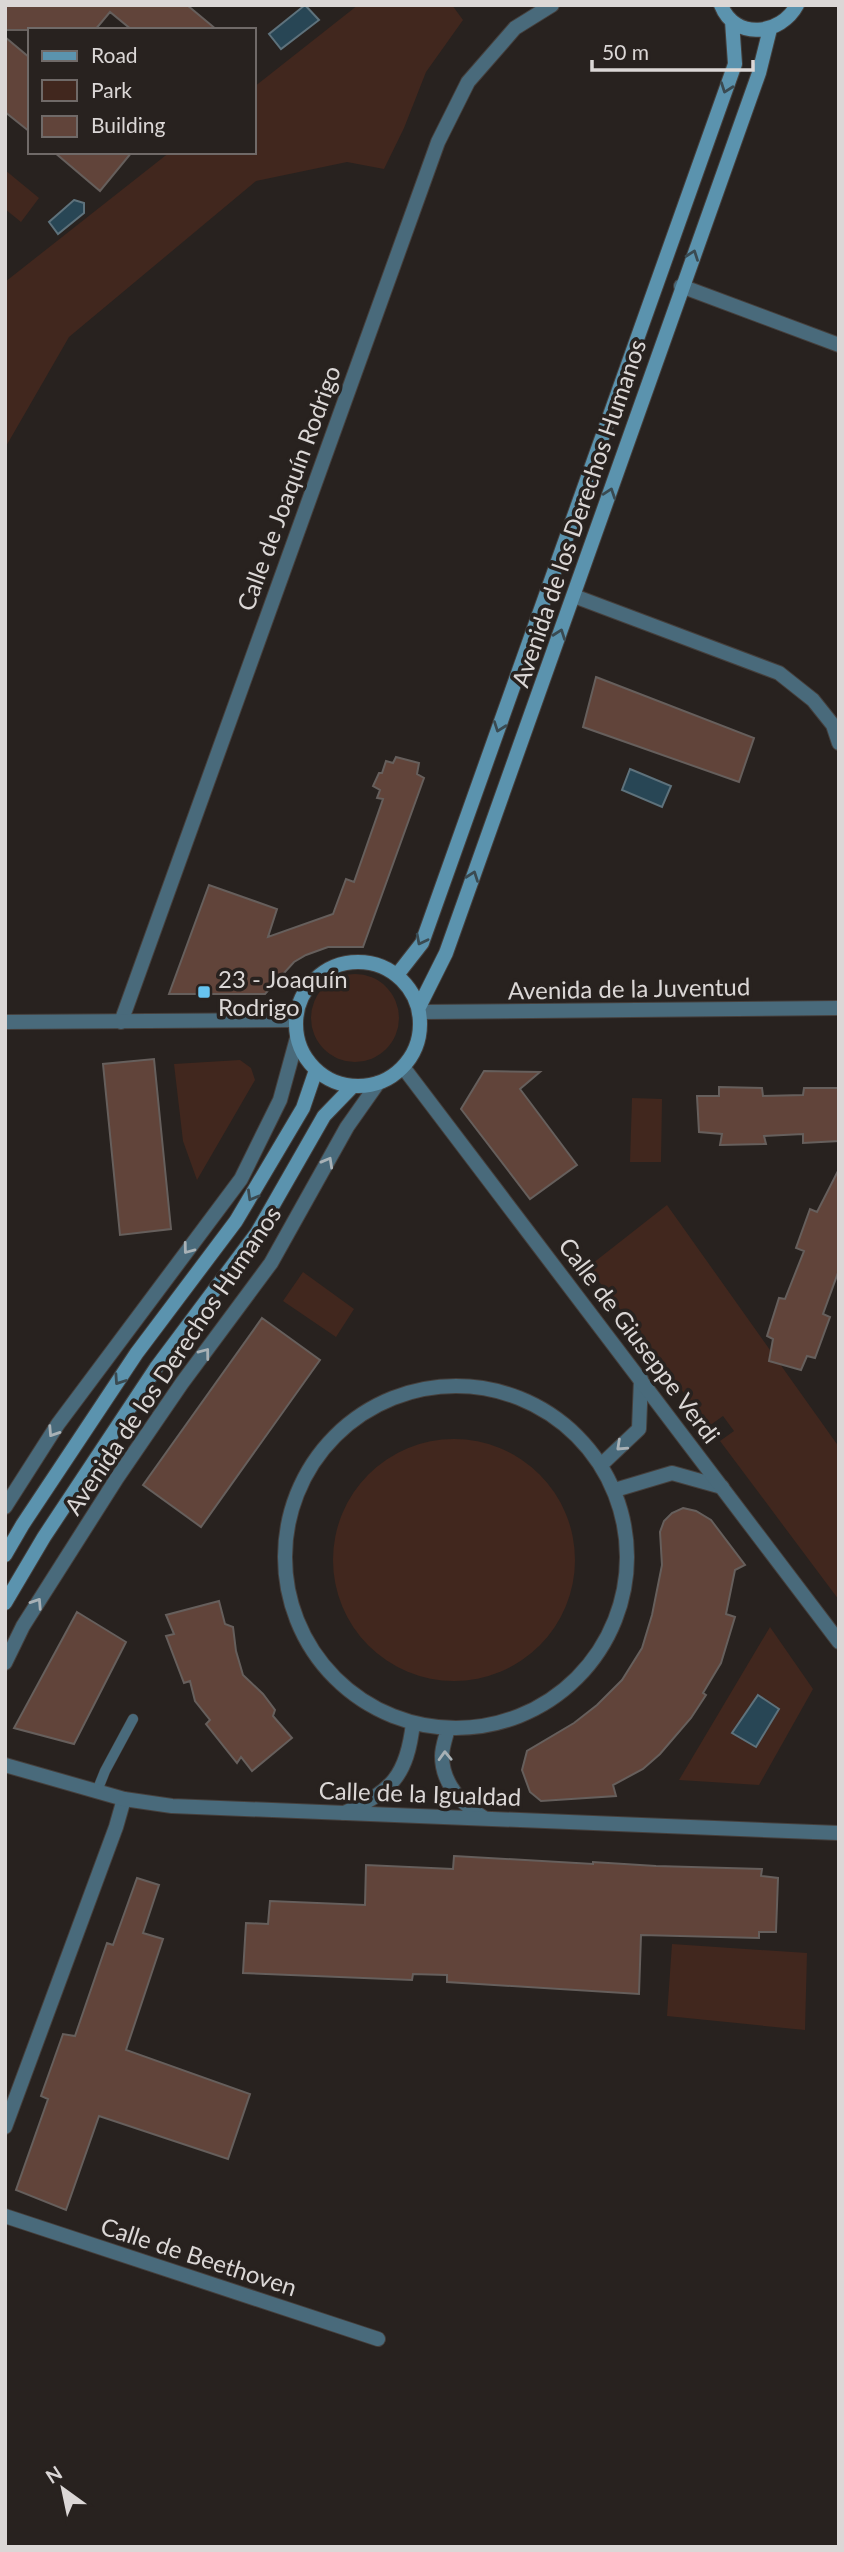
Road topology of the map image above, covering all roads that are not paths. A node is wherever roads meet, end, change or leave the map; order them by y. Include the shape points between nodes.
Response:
1 (552, 5) edge
2 (721, 5) edge
3 (797, 5) edge
4 (732, 21) junction
5 (770, 29) junction
6 (681, 286) junction
7 (839, 345) edge
8 (574, 596) junction
9 (839, 743) edge
10 (397, 975) junction
11 (839, 1007) edge
12 (419, 1009) junction
13 (296, 1020) junction
14 (121, 1021) junction
15 (5, 1022) edge
16 (297, 1038) junction
17 (403, 1067) junction
18 (316, 1070) junction
19 (378, 1083) junction
20 (353, 1086) junction
21 (641, 1379) junction
22 (602, 1464) junction
23 (722, 1487) junction
24 (615, 1490) junction
25 (5, 1507) edge
26 (5, 1555) edge
27 (5, 1604) edge
28 (839, 1642) edge
29 (5, 1663) edge
30 (133, 1720) dead end
31 (413, 1723) junction
32 (448, 1728) junction
33 (5, 1766) edge
34 (97, 1791) junction
35 (124, 1799) junction
36 (344, 1813) junction
37 (484, 1818) junction
38 (839, 1833) edge
39 (5, 2127) edge
40 (5, 2216) edge
41 (378, 2339) dead end

1 - 14 street, Calle de Joaquín Rodrigo via 515,28 468,82 438,142
2 - 4 main road
3 - 5 main road via 790,17
4 - 5 main road via 757,31
4 -> 10 main road, Avenida de los Derechos Humanos via 735,64 422,943
6 -> 5 main road, Avenida de los Derechos Humanos via 759,73
6 - 7 street
8 -> 6 main road, Avenida de los Derechos Humanos
8 - 9 street via 779,673 813,700
12 -> 8 main road, Avenida de los Derechos Humanos via 446,953
10 - 12 main road
10 - 13 main road via 366,962 333,967 307,989
11 - 12 street, Avenida de la Juventud
12 - 17 main road via 418,1042
13 - 14 street
13 - 16 main road
14 - 15 street
16 - 18 main road
16 -> 25 street, Avenida de los Derechos Humanos via 280,1100 241,1179 58,1423
17 - 19 main road
17 - 21 street, Calle de Giuseppe Verdi
18 - 20 main road
18 -> 26 main road, Avenida de los Derechos Humanos via 303,1108 236,1221 136,1354
19 - 20 main road
29 -> 19 street, Avenida de los Derechos Humanos via 23,1626 117,1478 271,1263 347,1127
20 - 27 main road, Avenida de los Derechos Humanos via 324,1116 257,1233 156,1368
21 -> 22 street via 639,1429
21 - 23 street, Calle de Giuseppe Verdi
22 - 24 street
22 - 31 street via 573,1430 537,1404 495,1389 451,1385 407,1392 367,1411 332,1439 306,1475 290,1516 285,1560 291,1604 309,1645 336,1680 372,1706
23 - 24 street via 672,1473
23 - 28 street, Calle de Giuseppe Verdi
24 - 32 street via 628,1546 622,1603 598,1655 557,1696 505,1721
30 - 34 lane
31 - 32 street
31 - 36 street via 410,1754 395,1780 369,1802
37 -> 32 street via 450,1787 442,1756
33 - 34 street, Calle de la Igualdad
34 - 35 street, Calle de la Igualdad
35 - 36 street, Calle de la Igualdad via 172,1806
35 - 39 street
36 - 37 street, Calle de la Igualdad
37 - 38 street, Calle de la Igualdad
40 - 41 street, Calle de Beethoven

